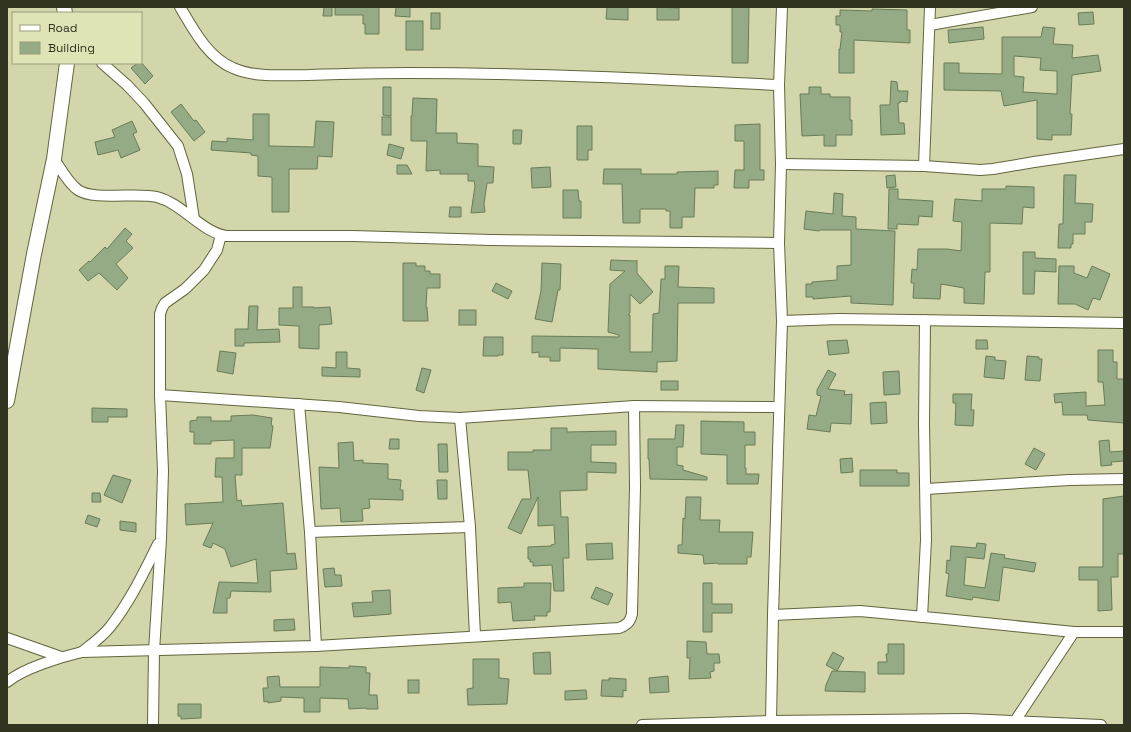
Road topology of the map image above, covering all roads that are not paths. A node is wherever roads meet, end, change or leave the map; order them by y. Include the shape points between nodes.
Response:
1 (180, 7) edge
2 (782, 7) edge
3 (930, 7) edge
4 (1032, 7) edge
5 (930, 25) junction
6 (67, 64) edge
7 (103, 64) edge
8 (779, 85) junction
9 (1124, 149) edge
10 (54, 159) junction
11 (781, 164) junction
12 (924, 166) junction
13 (194, 219) junction
14 (221, 235) junction
15 (779, 242) junction
16 (925, 320) junction
17 (782, 321) junction
18 (1124, 323) edge
19 (160, 395) junction
20 (7, 401) edge
21 (299, 404) junction
22 (634, 406) junction
23 (779, 407) junction
24 (460, 418) junction
25 (1124, 479) edge
26 (926, 489) junction
27 (470, 527) junction
28 (310, 532) junction
29 (161, 539) junction
30 (773, 615) junction
31 (922, 617) junction
32 (1074, 632) junction
33 (1124, 632) edge
34 (475, 636) junction
35 (7, 638) edge
36 (316, 646) junction
37 (154, 650) junction
38 (82, 652) junction
39 (61, 657) junction
40 (7, 682) edge
41 (771, 721) junction
42 (1015, 721) junction
43 (153, 725) edge
44 (642, 725) edge
45 (1101, 725) edge

1 - 8 street via 210,53 234,69 258,74 588,76
2 - 8 street
3 - 5 street
4 - 5 street
5 - 12 street
6 - 10 street
7 - 13 street via 144,103 178,146 187,174
8 - 11 street
9 - 12 street via 993,169
10 - 13 street via 70,184 78,191 96,196 155,197 172,203
10 - 20 street
11 - 12 street
11 - 15 street
13 - 14 street
14 - 15 street
14 - 19 street via 217,250 204,270 162,308
15 - 17 street
16 - 17 street
16 - 18 street
16 - 26 street
17 - 23 street
19 - 21 street
19 - 29 street via 163,472
21 - 24 street
21 - 28 street
22 - 23 street
22 - 24 street
22 - 34 street via 635,487 631,620 619,628
23 - 30 street
24 - 27 street
25 - 26 street
26 - 31 street
27 - 28 street
27 - 34 street
28 - 36 street
29 - 37 street
29 - 38 street via 122,611 110,628
30 - 31 street via 854,611
30 - 41 street
31 - 32 street
32 - 33 street
32 - 42 street
34 - 36 street
35 - 39 street
36 - 37 street
37 - 38 street
37 - 43 street
38 - 39 street
39 - 40 street via 13,677
41 - 42 street
41 - 44 street
42 - 45 street

